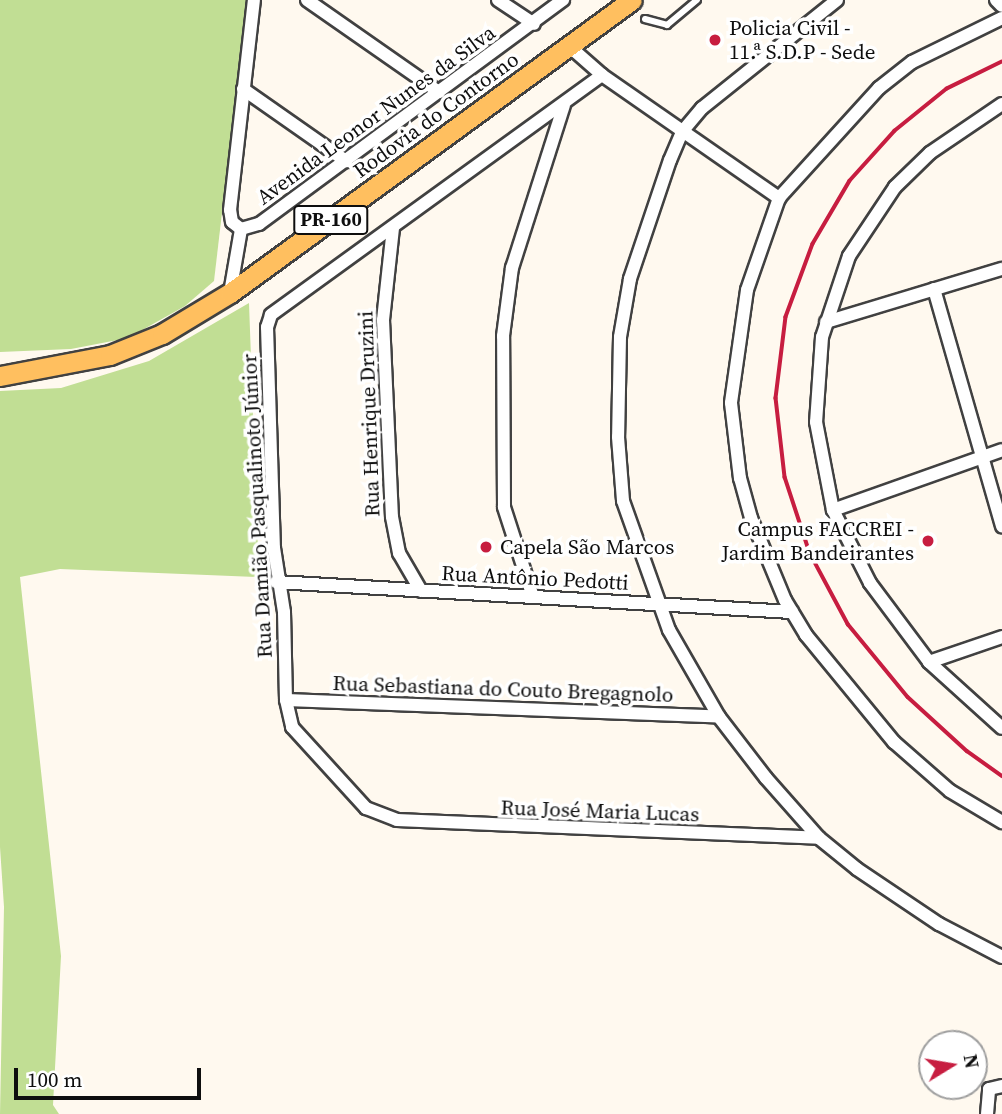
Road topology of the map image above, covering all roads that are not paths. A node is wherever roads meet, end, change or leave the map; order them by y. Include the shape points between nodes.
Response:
1 (254, 0) edge
2 (307, 0) edge
3 (498, 0) edge
4 (563, 0) edge
5 (632, 0) edge
6 (697, 0) edge
7 (836, 0) edge
8 (996, 0) edge
9 (1002, 6) edge
10 (1002, 18) edge
11 (645, 19) dead end
12 (534, 24) junction
13 (569, 46) junction
14 (602, 75) junction
15 (243, 89) junction
16 (439, 92) junction
17 (1002, 104) edge
18 (564, 105) junction
19 (682, 132) junction
20 (346, 161) junction
21 (779, 198) junction
22 (393, 228) junction
23 (241, 229) junction
24 (1002, 269) edge
25 (934, 289) junction
26 (230, 293) junction
27 (826, 322) junction
28 (0, 376) edge
29 (1002, 450) edge
30 (984, 456) junction
31 (833, 510) junction
32 (1002, 526) edge
33 (276, 582) junction
34 (421, 591) junction
35 (533, 597) junction
36 (656, 604) junction
37 (792, 612) junction
38 (1002, 637) edge
39 (929, 662) junction
40 (286, 699) junction
41 (719, 717) junction
42 (1002, 729) edge
43 (379, 816) joint
44 (1002, 822) edge
45 (819, 838) junction
46 (1002, 957) edge
47 (995, 1087) edge
48 (987, 1114) edge

1 - 15 street
2 - 16 street
3 - 12 street
4 - 12 street, Avenida Leonor Nunes da Silva
5 - 13 main road, Rodovia do Contorno / PR-160
6 - 11 lane via 667,26
7 - 19 street via 729,85
8 - 9 street
10 - 21 street via 912,62 879,88
12 - 16 street, Avenida Leonor Nunes da Silva
13 - 14 street
13 - 26 main road, Rodovia do Contorno / PR-160
14 - 18 street, Rua Damião Pasqualinoto Júnior
14 - 19 street
15 - 20 street
15 - 23 street via 230,210 232,222
16 - 20 street, Avenida Leonor Nunes da Silva
17 - 27 street via 930,153 895,187 849,256
18 - 22 street, Rua Damião Pasqualinoto Júnior
18 - 35 street via 527,215 504,315 504,507
19 - 21 street
19 - 36 street via 656,194 630,279 619,362 623,501
20 - 23 street, Avenida Leonor Nunes da Silva via 259,224
21 - 37 street via 747,290 731,403 743,491
22 - 33 street, Rua Damião Pasqualinoto Júnior via 271,315 267,327
22 - 34 street, Rua Henrique Druzini via 383,320 392,517 399,553
23 - 26 street
24 - 25 street
25 - 27 street
25 - 30 street
26 - 28 main road, Rodovia do Contorno / PR-160 via 162,334 110,355
27 - 31 street via 816,422
29 - 30 street
30 - 31 street
30 - 32 street
31 - 39 street via 870,583
33 - 34 street, Rua Antônio Pedotti
33 - 40 street, Rua Damião Pasqualinoto Júnior via 284,612
34 - 35 street, Rua Antônio Pedotti
35 - 36 street, Rua Antônio Pedotti
36 - 37 street, Rua Antônio Pedotti
36 - 41 street
37 - 44 street via 830,669 894,742 950,790
38 - 39 street
39 - 42 street
40 - 41 street, Rua Sebastiana do Couto Bregagnolo
40 - 43 street, Rua Damião Pasqualinoto Júnior via 299,737 356,799
41 - 45 street
43 - 45 street, Rua José Maria Lucas via 421,823
45 - 46 street via 939,924
47 - 48 street

